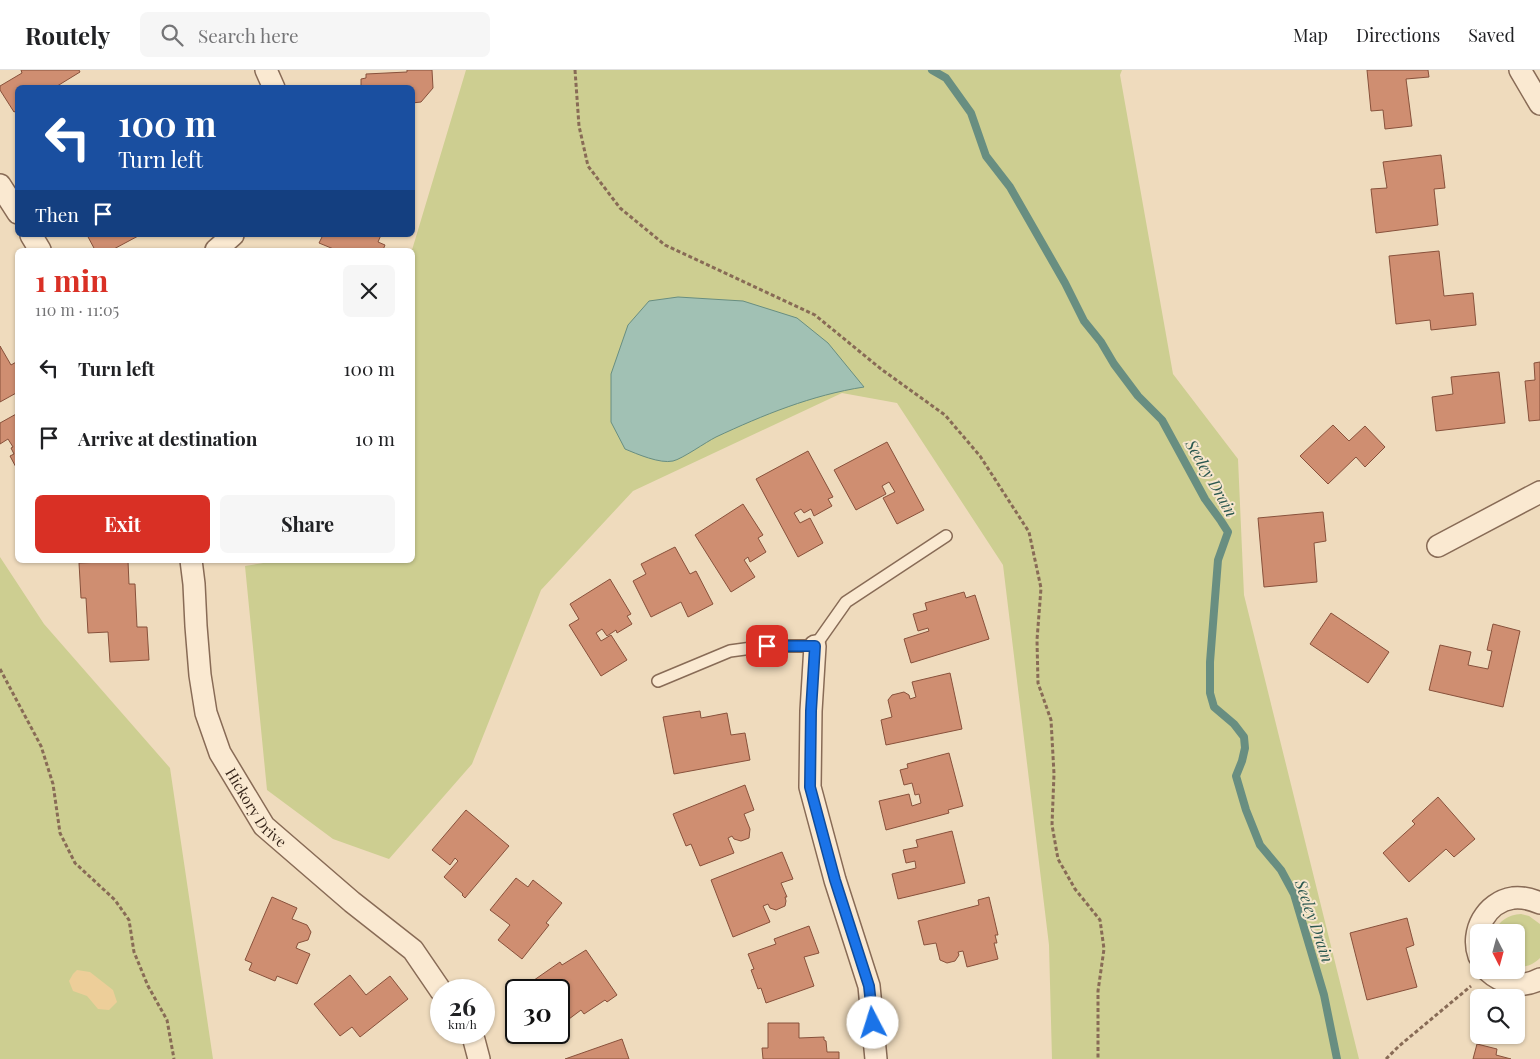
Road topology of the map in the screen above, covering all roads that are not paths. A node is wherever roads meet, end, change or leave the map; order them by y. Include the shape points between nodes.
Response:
1 (266, 70) edge
2 (1520, 70) edge
3 (273, 85) edge
4 (1540, 104) edge
5 (0, 185) edge
6 (15, 209) edge
7 (32, 237) edge
8 (231, 237) edge
9 (39, 248) edge
10 (218, 248) edge
11 (1540, 492) edge
12 (946, 536) dead end
13 (1438, 546) dead end
14 (191, 563) edge
15 (815, 646) junction
16 (658, 681) dead end
17 (1540, 902) edge
18 (1479, 924) edge
19 (433, 979) edge
20 (1499, 979) edge
21 (1540, 979) edge
22 (475, 1044) edge
23 (479, 1059) edge
24 (876, 1059) edge

1 - 3 street
2 - 4 street
5 - 6 street
7 - 9 street
8 - 10 street
11 - 13 street
12 - 15 lane via 846,602
14 - 19 street, Hickory Drive via 200,675 206,713 220,753 264,826 413,950
15 - 16 lane via 767,646 730,651
15 - 24 street via 810,787 869,986
17 - 18 street via 1512,898 1498,903
20 - 21 street via 1523,984
22 - 23 street

